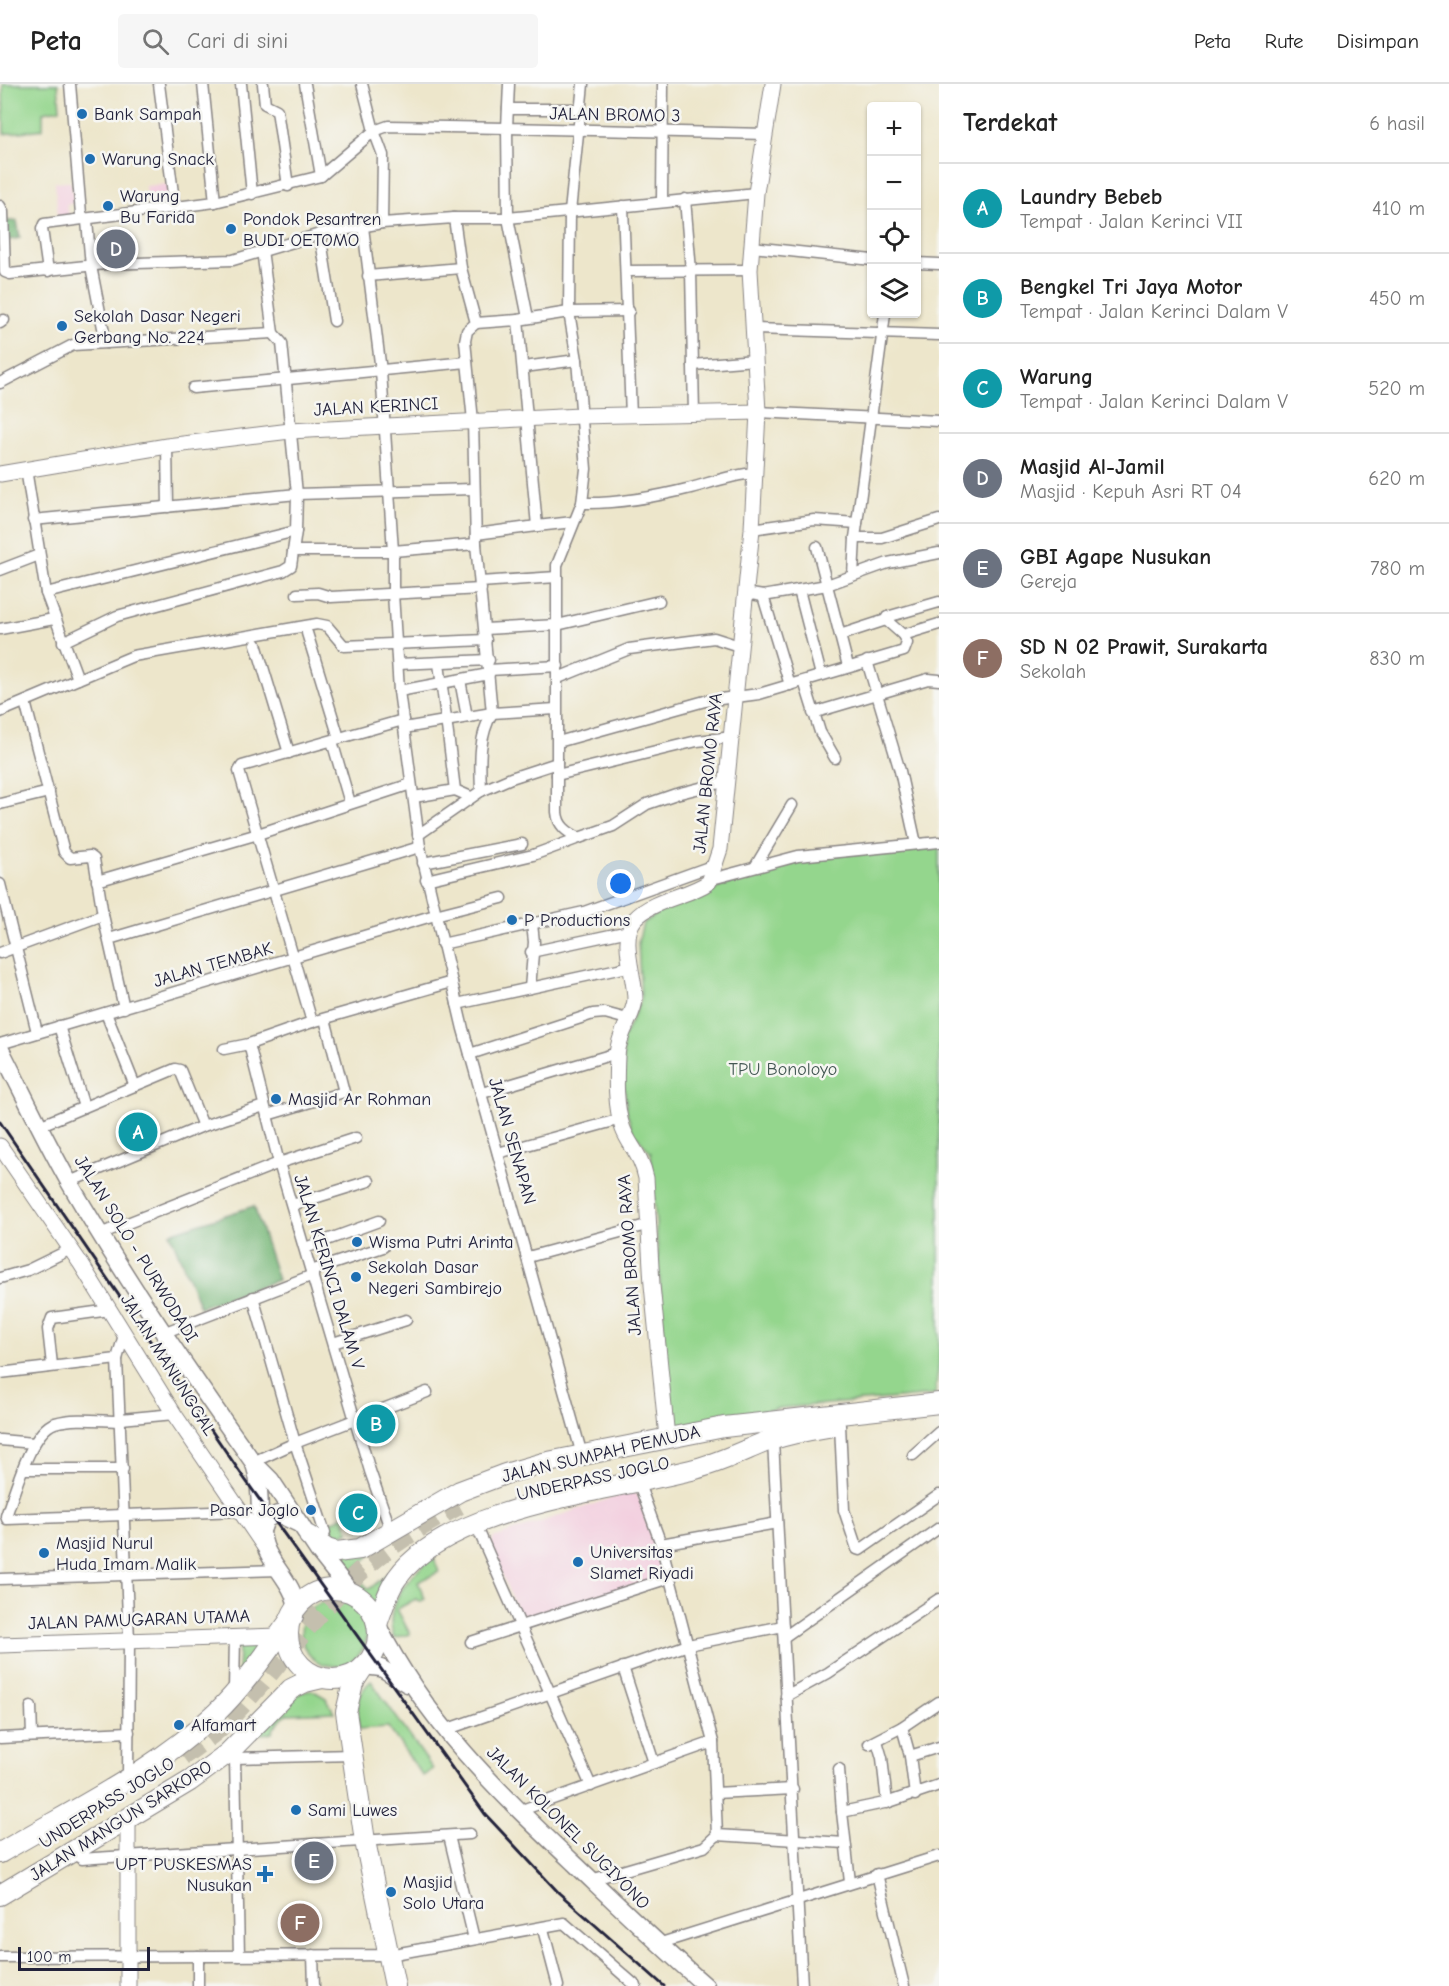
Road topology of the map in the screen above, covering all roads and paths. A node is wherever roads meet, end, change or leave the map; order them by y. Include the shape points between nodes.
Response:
1 (70, 84) edge
2 (159, 84) edge
3 (203, 84) edge
4 (241, 84) edge
5 (263, 84) edge
6 (305, 84) edge
7 (362, 84) edge
8 (509, 84) edge
9 (583, 84) edge
10 (663, 84) edge
11 (773, 84) edge
12 (508, 109) junction
13 (580, 109) junction
14 (507, 128) junction
15 (374, 131) junction
16 (578, 131) junction
17 (663, 132) junction
18 (766, 134) junction
19 (321, 176) junction
20 (288, 186) junction
21 (756, 193) junction
22 (252, 194) junction
23 (685, 199) junction
24 (662, 201) junction
25 (215, 202) junction
26 (0, 206) edge
27 (623, 206) junction
28 (175, 209) junction
29 (570, 212) junction
30 (84, 218) junction
31 (454, 218) junction
32 (508, 218) junction
33 (382, 223) junction
34 (363, 227) junction
35 (320, 234) junction
36 (752, 247) junction
37 (262, 250) junction
38 (867, 259) edge
39 (921, 263) edge
40 (939, 264) edge
41 (91, 266) junction
42 (461, 268) junction
43 (750, 270) junction
44 (48, 271) junction
45 (628, 271) junction
46 (691, 271) junction
47 (368, 276) junction
48 (629, 311) junction
49 (569, 312) junction
50 (885, 318) edge
51 (523, 319) junction
52 (334, 321) dead end
53 (476, 323) junction
54 (754, 330) junction
55 (883, 332) junction
56 (273, 333) junction
57 (939, 335) edge
58 (106, 343) junction
59 (577, 360) junction
60 (755, 360) junction
61 (467, 362) junction
62 (693, 364) junction
63 (524, 367) junction
64 (381, 371) junction
65 (286, 378) junction
66 (0, 383) edge
67 (193, 388) dead end
68 (758, 412) junction
69 (694, 414) junction
70 (580, 416) junction
71 (631, 416) junction
72 (870, 418) junction
73 (527, 419) junction
74 (473, 421) junction
75 (939, 421) edge
76 (384, 427) junction
77 (290, 431) junction
78 (166, 446) junction
79 (26, 469) junction
80 (754, 473) junction
81 (0, 474) edge
82 (473, 489) junction
83 (389, 491) junction
84 (297, 494) junction
85 (582, 503) junction
86 (168, 507) junction
87 (33, 520) junction
88 (939, 520) edge
89 (573, 522) junction
90 (857, 523) junction
91 (537, 526) junction
92 (752, 529) junction
93 (296, 531) junction
94 (855, 538) junction
95 (476, 539) junction
96 (817, 547) dead end
97 (293, 551) junction
98 (393, 551) junction
99 (939, 553) edge
100 (39, 555) junction
101 (0, 570) edge
102 (853, 575) junction
103 (557, 577) junction
104 (481, 585) junction
105 (827, 585) junction
106 (799, 590) junction
107 (46, 593) junction
108 (393, 593) junction
109 (745, 593) junction
110 (297, 594) dead end
111 (763, 596) junction
112 (659, 601) dead end
113 (939, 602) edge
114 (54, 619) junction
115 (887, 621) junction
116 (939, 624) edge
117 (557, 625) junction
118 (0, 629) edge
119 (307, 633) dead end
120 (486, 634) junction
121 (840, 635) junction
122 (903, 635) junction
123 (63, 642) junction
124 (396, 643) junction
125 (256, 644) dead end
126 (739, 646) junction
127 (867, 661) junction
128 (439, 663) junction
129 (398, 664) junction
130 (558, 666) junction
131 (848, 666) junction
132 (489, 668) junction
133 (821, 675) junction
134 (558, 678) junction
135 (78, 679) junction
136 (460, 680) junction
137 (939, 680) edge
138 (804, 681) junction
139 (442, 683) junction
140 (790, 685) junction
141 (399, 691) junction
142 (878, 695) junction
143 (737, 698) junction
144 (25, 702) junction
145 (556, 709) junction
146 (0, 712) edge
147 (492, 713) junction
148 (813, 713) junction
149 (467, 717) junction
150 (447, 720) junction
151 (403, 724) junction
152 (733, 737) junction
153 (335, 740) junction
154 (558, 742) junction
155 (289, 753) junction
156 (835, 758) dead end
157 (557, 769) junction
158 (728, 781) junction
159 (411, 784) junction
160 (455, 790) junction
161 (49, 792) junction
162 (476, 794) junction
163 (414, 797) junction
164 (350, 803) junction
165 (0, 804) edge
166 (792, 806) dead end
167 (258, 834) junction
168 (418, 835) junction
169 (579, 838) junction
170 (939, 842) edge
171 (522, 844) dead end
172 (916, 844) junction
173 (420, 847) junction
174 (423, 863) junction
175 (717, 864) junction
176 (755, 867) junction
177 (712, 879) junction
178 (426, 880) junction
179 (97, 881) junction
180 (0, 884) edge
181 (274, 891) junction
182 (502, 898) dead end
183 (103, 915) junction
184 (435, 915) junction
185 (532, 924) junction
186 (629, 931) junction
187 (109, 939) junction
188 (442, 944) junction
189 (14, 947) junction
190 (531, 952) junction
191 (0, 953) edge
192 (295, 958) junction
193 (632, 966) junction
194 (452, 982) junction
195 (530, 988) junction
196 (457, 1005) junction
197 (124, 1008) junction
198 (106, 1013) junction
199 (325, 1019) junction
200 (627, 1019) junction
201 (312, 1022) junction
202 (59, 1026) junction
203 (37, 1032) junction
204 (249, 1044) junction
205 (0, 1046) edge
206 (224, 1049) dead end
207 (617, 1053) junction
208 (470, 1054) junction
209 (135, 1086) junction
210 (482, 1093) junction
211 (84, 1107) junction
212 (266, 1110) junction
213 (621, 1119) junction
214 (39, 1126) junction
215 (203, 1126) junction
216 (356, 1138) dead end
217 (0, 1146) edge
218 (498, 1153) junction
219 (279, 1163) junction
220 (369, 1181) dead end
221 (69, 1182) junction
222 (292, 1205) junction
223 (380, 1221) dead end
224 (650, 1224) junction
225 (100, 1234) junction
226 (383, 1246) dead end
227 (305, 1248) junction
228 (71, 1249) junction
229 (528, 1257) junction
230 (312, 1273) junction
231 (0, 1278) edge
232 (253, 1297) junction
233 (110, 1310) junction
234 (406, 1320) dead end
235 (163, 1333) junction
236 (124, 1335) junction
237 (333, 1343) junction
238 (117, 1359) junction
239 (52, 1365) junction
240 (0, 1373) edge
241 (427, 1392) dead end
242 (939, 1403) edge
243 (879, 1412) junction
244 (174, 1414) junction
245 (356, 1418) junction
246 (121, 1420) junction
247 (783, 1421) junction
248 (840, 1425) junction
249 (939, 1432) edge
250 (667, 1438) junction
251 (0, 1440) edge
252 (766, 1442) junction
253 (34, 1443) junction
254 (295, 1443) junction
255 (582, 1455) junction
256 (913, 1455) dead end
257 (253, 1462) junction
258 (24, 1469) junction
259 (123, 1469) junction
260 (638, 1481) junction
261 (939, 1495) edge
262 (241, 1511) junction
263 (124, 1515) junction
264 (467, 1515) junction
265 (777, 1523) junction
266 (939, 1527) edge
267 (263, 1528) junction
268 (312, 1531) junction
269 (391, 1531) junction
270 (661, 1544) junction
271 (266, 1548) junction
272 (280, 1570) junction
273 (127, 1574) junction
274 (669, 1578) junction
275 (0, 1579) edge
276 (352, 1594) junction
277 (939, 1599) edge
278 (295, 1612) junction
279 (377, 1624) junction
280 (520, 1627) junction
281 (784, 1631) junction
282 (279, 1636) junction
283 (235, 1637) junction
284 (129, 1640) junction
285 (471, 1642) dead end
286 (0, 1645) edge
287 (688, 1645) junction
288 (364, 1666) junction
289 (623, 1667) junction
290 (322, 1678) junction
291 (413, 1688) junction
292 (551, 1693) junction
293 (234, 1694) junction
294 (786, 1695) junction
295 (939, 1703) edge
296 (31, 1707) dead end
297 (346, 1712) junction
298 (902, 1727) junction
299 (445, 1730) junction
300 (129, 1732) junction
301 (32, 1736) junction
302 (0, 1738) edge
303 (713, 1742) junction
304 (939, 1747) edge
305 (352, 1755) junction
306 (232, 1756) junction
307 (910, 1756) junction
308 (654, 1763) junction
309 (839, 1769) dead end
310 (128, 1777) junction
311 (939, 1785) edge
312 (591, 1786) junction
313 (793, 1789) junction
314 (715, 1793) junction
315 (915, 1795) junction
316 (887, 1803) junction
317 (519, 1811) junction
318 (842, 1812) junction
319 (128, 1820) junction
320 (470, 1834) dead end
321 (717, 1835) junction
322 (449, 1836) junction
323 (795, 1838) junction
324 (365, 1841) junction
325 (845, 1843) junction
326 (237, 1849) junction
327 (72, 1852) junction
328 (0, 1853) edge
329 (128, 1856) junction
330 (939, 1856) edge
331 (0, 1868) edge
332 (877, 1874) junction
333 (591, 1880) junction
334 (0, 1882) edge
335 (850, 1882) junction
336 (0, 1895) edge
337 (797, 1900) junction
338 (543, 1929) junction
339 (474, 1939) junction
340 (658, 1944) junction
341 (313, 1955) junction
342 (389, 1955) junction
343 (128, 1956) junction
344 (198, 1956) junction
345 (239, 1956) junction
346 (0, 1957) edge
347 (128, 1986) edge
348 (198, 1986) edge
349 (314, 1986) edge
350 (395, 1986) edge
351 (558, 1986) edge
352 (636, 1986) edge
353 (706, 1986) edge
354 (802, 1986) edge
355 (904, 1986) edge

1 - 30 street
2 - 28 street
3 - 25 street
4 - 22 street
5 - 20 street via 265,104 277,110
6 - 19 street
7 - 15 street
8 - 12 street
9 - 13 street
10 - 17 street
11 - 18 street, JALAN BROMO RAYA
12 - 13 street
12 - 14 street
13 - 16 street
14 - 15 street, JALAN BROMO 3 via 394,126
14 - 16 street, JALAN BROMO 3
14 - 32 street
15 - 19 street
15 - 33 street via 383,155
16 - 17 street, JALAN BROMO 3
16 - 29 street
17 - 18 street, JALAN BROMO 3
17 - 24 street
18 - 21 street, JALAN BROMO RAYA
19 - 20 street
20 - 22 street
21 - 23 street
21 - 36 street, JALAN BROMO RAYA
22 - 25 street
23 - 24 street
23 - 46 street
24 - 27 street
25 - 28 street
26 - 44 street via 5,272
27 - 29 street
27 - 45 street
28 - 30 street
29 - 32 street
29 - 49 street
30 - 41 street
30 - 44 street via 43,226
31 - 32 street
31 - 33 street
31 - 42 street
32 - 51 street
33 - 34 street
34 - 35 street
34 - 47 street, JALAN SENAPAN
35 - 37 street
35 - 52 street
36 - 38 street
36 - 43 street, JALAN BROMO RAYA
37 - 41 street via 214,262
37 - 56 street
39 - 40 street
41 - 44 street
41 - 58 street
42 - 47 street
42 - 53 street
43 - 46 street
43 - 54 street, JALAN BROMO RAYA
45 - 46 street
45 - 48 street
46 - 62 street
47 - 64 street, JALAN SENAPAN
48 - 49 street
48 - 71 street
49 - 51 street
49 - 59 street
50 - 55 street
51 - 53 street
51 - 63 street
53 - 61 street via 467,331
54 - 55 street
54 - 60 street, JALAN BROMO RAYA
55 - 57 street
55 - 72 street
56 - 58 street
56 - 65 street via 282,343
58 - 66 street via 62,348
59 - 63 street
59 - 70 street
60 - 62 street
60 - 68 street, JALAN BROMO RAYA
61 - 64 street
61 - 74 street
62 - 69 street
63 - 73 street
64 - 65 street
64 - 76 street, JALAN SENAPAN
65 - 67 street
65 - 77 street
68 - 69 street, JALAN KERINCI
68 - 72 street
68 - 80 street, JALAN BROMO RAYA
69 - 71 street, JALAN KERINCI
70 - 71 street, JALAN KERINCI
70 - 73 street, JALAN KERINCI
70 - 85 street via 586,469
72 - 75 street
72 - 90 street
73 - 74 street, JALAN KERINCI
73 - 91 street
74 - 76 street, JALAN KERINCI
74 - 82 street
76 - 77 street, JALAN KERINCI
76 - 83 street, JALAN SENAPAN
77 - 78 street, JALAN KERINCI
77 - 84 street
78 - 79 street, JALAN KERINCI
78 - 86 street
79 - 81 street, JALAN KERINCI
79 - 87 street
80 - 85 street via 722,477 620,503
80 - 92 street, JALAN BROMO RAYA
82 - 83 street
82 - 95 street
83 - 84 street
83 - 98 street, JALAN SENAPAN
84 - 86 street
84 - 93 street
85 - 89 street
86 - 87 street
87 - 100 street
88 - 94 street via 882,538
89 - 91 street
89 - 103 street via 557,565
90 - 92 street via 814,520
90 - 94 street
91 - 95 street
92 - 109 street, JALAN BROMO RAYA
93 - 97 street
93 - 107 street
94 - 102 street
95 - 98 street
95 - 104 street
96 - 105 street
97 - 98 street
97 - 123 street via 288,569 117,616
98 - 108 street, JALAN SENAPAN
99 - 102 street
100 - 101 street
100 - 107 street
102 - 105 street
103 - 104 street
103 - 117 street
104 - 108 street
104 - 120 street
105 - 106 street
105 - 121 street
106 - 111 street
106 - 133 street
107 - 114 street
108 - 110 street via 331,597
108 - 124 street, JALAN SENAPAN
109 - 111 street
109 - 126 street, JALAN BROMO RAYA
111 - 140 street
112 - 117 street
113 - 115 street via 890,616
114 - 118 street
114 - 123 street
115 - 121 street
115 - 122 street
116 - 122 street
117 - 120 street
117 - 130 street
119 - 153 street
120 - 124 street
120 - 132 street
121 - 131 street
122 - 127 street via 906,649
123 - 135 street
124 - 129 street, JALAN SENAPAN
124 - 135 street via 344,646 327,626 317,624 133,656
125 - 155 street
126 - 134 street via 714,638 628,649
126 - 143 street, JALAN BROMO RAYA
127 - 131 street
127 - 142 street
128 - 129 street
128 - 132 street
128 - 139 street
129 - 141 street, JALAN SENAPAN
130 - 132 street
130 - 134 street
131 - 133 street
132 - 136 street
132 - 147 street
133 - 138 street
134 - 145 street
135 - 144 street
136 - 139 street
136 - 149 street
137 - 142 street via 928,679
138 - 140 street
138 - 148 street
139 - 141 street
139 - 150 street
140 - 143 street
141 - 151 street, JALAN SENAPAN
142 - 148 street
142 - 172 street
143 - 152 street, JALAN BROMO RAYA
143 - 154 street via 705,701
144 - 146 street
144 - 161 street
145 - 147 street
145 - 154 street
147 - 149 street
147 - 162 street via 479,752
148 - 156 street
149 - 150 street
150 - 151 street
150 - 160 street
151 - 153 street
151 - 159 street, JALAN SENAPAN
152 - 157 street
152 - 158 street, JALAN BROMO RAYA
153 - 155 street
153 - 164 street
154 - 157 street
155 - 167 street via 240,769
157 - 162 street via 511,778
157 - 169 street via 557,818 569,833
158 - 169 street via 647,804 614,826
158 - 175 street, JALAN BROMO RAYA
159 - 163 street, JALAN SENAPAN
159 - 164 street
160 - 162 street
160 - 163 street
161 - 165 street
161 - 179 street via 66,855 93,857
162 - 168 street
163 - 168 street, JALAN SENAPAN
164 - 167 street
166 - 176 street
167 - 179 street
167 - 181 street
168 - 173 street, JALAN SENAPAN
169 - 178 street via 533,855
170 - 172 street
171 - 174 street
172 - 176 street via 798,856
173 - 174 street, JALAN SENAPAN
173 - 181 street
174 - 178 street, JALAN SENAPAN
175 - 177 street, JALAN BROMO RAYA
175 - 185 street via 584,912
176 - 177 street
177 - 186 street, JALAN BROMO RAYA via 646,910
178 - 184 street, JALAN SENAPAN
179 - 183 street
180 - 189 street
181 - 187 street
181 - 192 street
182 - 184 street, JALAN TEMBAK
183 - 187 street
183 - 189 street
184 - 188 street, JALAN SENAPAN
184 - 192 street, JALAN TEMBAK
185 - 188 street
185 - 190 street
186 - 190 street
186 - 193 street, JALAN BROMO RAYA
187 - 197 street
188 - 194 street, JALAN SENAPAN
189 - 191 street
189 - 203 street
190 - 195 street
192 - 197 street, JALAN TEMBAK
192 - 201 street
193 - 195 street
193 - 200 street, JALAN BROMO RAYA via 635,1000
194 - 196 street, JALAN SENAPAN
194 - 199 street
195 - 196 street
196 - 208 street, JALAN SENAPAN
197 - 198 street, JALAN TEMBAK
198 - 202 street, JALAN TEMBAK
198 - 209 street
199 - 201 street
199 - 212 street via 344,1092
200 - 207 street, JALAN BROMO RAYA
200 - 208 street via 593,1014
201 - 204 street
202 - 203 street, JALAN TEMBAK
202 - 211 street
203 - 205 street, JALAN TEMBAK
204 - 206 street
204 - 212 street, JALAN KERINCI DALAM V
205 - 214 main road, JALAN SOLO - PURWODADI
207 - 210 street
207 - 213 street, JALAN BROMO RAYA
208 - 210 street, JALAN SENAPAN
209 - 211 street
209 - 215 street via 175,1068 180,1070
210 - 218 street, JALAN SENAPAN
211 - 214 street
212 - 215 street
212 - 219 street, JALAN KERINCI DALAM V
213 - 218 street
213 - 224 street, JALAN BROMO RAYA via 643,1164
214 - 221 main road, JALAN SOLO - PURWODADI
215 - 221 street
216 - 219 street
217 - 228 street, JALAN MANUNGGAL
218 - 229 street, JALAN SENAPAN
219 - 222 street, JALAN KERINCI DALAM V
219 - 225 street
220 - 222 street
221 - 225 main road, JALAN SOLO - PURWODADI
222 - 227 street, JALAN KERINCI DALAM V
223 - 227 street
224 - 229 street
224 - 250 street, JALAN BROMO RAYA
225 - 235 main road, JALAN SOLO - PURWODADI
226 - 230 street
227 - 230 street, JALAN KERINCI DALAM V
228 - 231 street via 28,1270
228 - 233 street, JALAN MANUNGGAL
229 - 255 street, JALAN SENAPAN
230 - 232 street
230 - 237 street, JALAN KERINCI DALAM V
232 - 235 street
232 - 254 street
233 - 236 street, JALAN MANUNGGAL
233 - 239 street via 52,1318 48,1329
234 - 237 street
235 - 257 main road, JALAN SOLO - PURWODADI
236 - 238 street
236 - 244 street, JALAN MANUNGGAL
237 - 245 street, JALAN KERINCI DALAM V
238 - 239 street
238 - 246 street
239 - 240 street
241 - 245 street
242 - 243 highway, JALAN SUMPAH PEMUDA
243 - 247 highway, JALAN SUMPAH PEMUDA
243 - 248 highway, JALAN SUMPAH PEMUDA
244 - 246 street
244 - 262 street, JALAN MANUNGGAL
245 - 254 street
245 - 269 street, JALAN KERINCI DALAM V
246 - 253 street via 57,1422
246 - 259 street
247 - 250 highway, JALAN SUMPAH PEMUDA via 735,1425
247 - 264 highway, UNDERPASS JOGLO via 516,1484
248 - 252 highway, JALAN SUMPAH PEMUDA
248 - 261 street via 844,1510 857,1549
249 - 256 street
250 - 255 highway, JALAN SUMPAH PEMUDA
251 - 253 street
252 - 260 highway, JALAN SUMPAH PEMUDA via 727,1460
252 - 264 highway, UNDERPASS JOGLO via 563,1484 506,1498
252 - 265 street
253 - 258 street
254 - 257 street
254 - 268 street
255 - 269 highway, JALAN SUMPAH PEMUDA via 505,1474 460,1491
257 - 267 main road, JALAN SOLO - PURWODADI
257 - 268 main road, JALAN SOLO - PURWODADI
258 - 259 street
258 - 263 street via 7,1519
259 - 263 street
260 - 264 highway, JALAN SUMPAH PEMUDA via 516,1509
260 - 270 street
262 - 263 street
262 - 271 street, JALAN MANUNGGAL
263 - 273 street
264 - 279 highway, JALAN SUMPAH PEMUDA via 444,1540 407,1567 391,1589
264 - 280 street
265 - 270 street
265 - 281 street
266 - 281 street
267 - 268 main road via 266,1519 278,1514
267 - 271 main road, JALAN SOLO - PURWODADI
268 - 269 highway, JALAN SUMPAH PEMUDA via 327,1549 349,1551 366,1547
268 - 276 main road, JALAN SOLO - PURWODADI
270 - 274 street
271 - 272 main road, JALAN MANUNGGAL
272 - 273 street
272 - 278 main road, JALAN MANUNGGAL via 293,1592
273 - 275 street
273 - 284 street
274 - 280 street
274 - 287 street
276 - 278 highway via 318,1592
276 - 279 highway via 366,1604
277 - 294 street via 841,1665
278 - 282 highway, JALAN MANGUN SARKORO
278 - 290 highway via 289,1633 292,1650 301,1665
279 - 288 highway via 377,1644
279 - 291 main road, JALAN KOLONEL SUGIYONO
280 - 285 street
280 - 292 street
281 - 287 street
281 - 294 street
282 - 283 street, JALAN PAMUGARAN UTAMA
282 - 293 highway, JALAN MANGUN SARKORO
283 - 284 street, JALAN PAMUGARAN UTAMA
283 - 293 street
284 - 286 street, JALAN PAMUGARAN UTAMA
284 - 300 street
287 - 289 street
287 - 303 street
288 - 290 highway via 350,1676
288 - 291 main road, JALAN KOLONEL SUGIYONO via 381,1668
288 - 297 highway via 353,1683
289 - 292 street
289 - 308 street
290 - 297 highway
290 - 306 highway, JALAN MANGUN SARKORO via 291,1689
291 - 299 main road, JALAN KOLONEL SUGIYONO
292 - 299 street
292 - 312 street
293 - 310 highway, JALAN MANGUN SARKORO via 198,1728
294 - 313 street
295 - 298 street
296 - 301 street
297 - 305 highway
298 - 307 street
298 - 316 street via 873,1742 882,1758
299 - 317 main road, JALAN KOLONEL SUGIYONO
300 - 301 street
300 - 310 street
301 - 302 street
303 - 308 street
303 - 314 street
304 - 307 street
305 - 306 street
305 - 324 highway
306 - 319 highway, JALAN MANGUN SARKORO
306 - 326 street
307 - 315 street
308 - 312 street
309 - 318 street
310 - 328 highway, JALAN MANGUN SARKORO
311 - 315 street
312 - 317 street
313 - 314 street
313 - 323 street
314 - 321 street
315 - 316 street
316 - 318 street
317 - 333 main road, JALAN KOLONEL SUGIYONO
318 - 325 street
319 - 327 highway, JALAN MANGUN SARKORO
319 - 329 street
320 - 322 street
321 - 323 street
321 - 333 street via 704,1847
322 - 324 street
322 - 339 street
323 - 325 street
323 - 337 street
324 - 326 street
324 - 342 highway
325 - 335 street
326 - 329 street
326 - 345 street
327 - 329 street via 82,1858
327 - 336 highway, JALAN MANGUN SARKORO
329 - 343 street
330 - 332 street
331 - 334 highway, UNDERPASS JOGLO via 186,1761
332 - 335 street
332 - 355 street
333 - 340 main road, JALAN KOLONEL SUGIYONO
335 - 337 street
337 - 340 street
337 - 354 street
338 - 339 street
338 - 351 street
338 - 352 street via 564,1923
339 - 342 street
340 - 353 main road, JALAN KOLONEL SUGIYONO
341 - 342 street
341 - 345 street
341 - 349 street
342 - 350 highway
343 - 344 street
343 - 346 street
343 - 347 street
344 - 345 street
344 - 348 street

